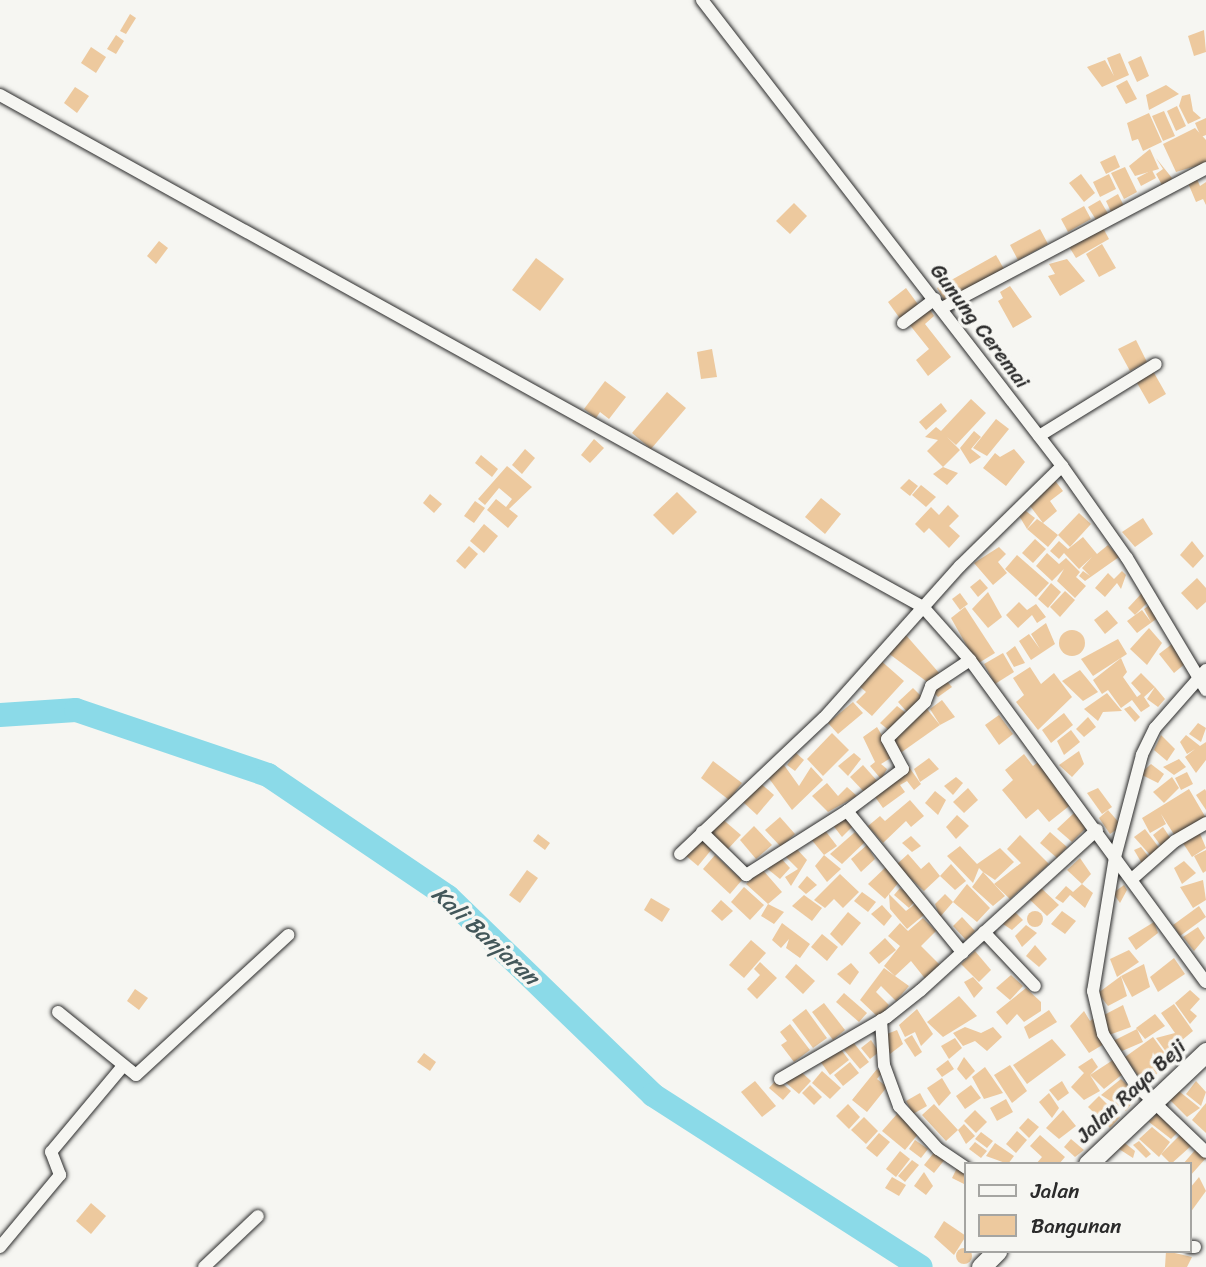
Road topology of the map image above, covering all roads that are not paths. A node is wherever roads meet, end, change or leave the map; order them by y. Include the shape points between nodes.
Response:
1 (702, 0) edge
2 (0, 94) edge
3 (1206, 168) edge
4 (938, 304) junction
5 (902, 323) dead end
6 (1156, 364) dead end
7 (1039, 436) junction
8 (1062, 466) junction
9 (922, 607) junction
10 (970, 660) junction
11 (1201, 672) edge
12 (1206, 690) edge
13 (847, 811) junction
14 (1206, 823) edge
15 (1097, 830) junction
16 (702, 832) junction
17 (680, 854) dead end
18 (1118, 861) junction
19 (1132, 879) junction
20 (984, 932) junction
21 (288, 935) dead end
22 (963, 953) junction
23 (1206, 982) edge
24 (1034, 986) dead end
25 (58, 1012) dead end
26 (881, 1020) junction
27 (1206, 1052) edge
28 (122, 1067) junction
29 (779, 1079) dead end
30 (1150, 1102) junction
31 (1206, 1152) edge
32 (1090, 1162) edge
33 (964, 1167) edge
34 (258, 1216) dead end
35 (0, 1247) edge
36 (995, 1253) edge
37 (204, 1267) edge
38 (981, 1267) edge

1 - 4 street, Gunung Ceremai
2 - 9 street
3 - 4 street
4 - 5 street
4 - 7 street, Gunung Ceremai
6 - 7 street
7 - 8 street, Gunung Ceremai
8 - 9 street
8 - 11 street, Gunung Ceremai
9 - 10 street
9 - 16 street via 824,718
10 - 13 street via 936,681 925,702 887,739 903,769
10 - 15 street
11 - 12 street, Gunung Ceremai
11 - 18 street via 1155,727 1142,755
13 - 16 street via 746,875
13 - 22 street
14 - 19 street via 1175,841
15 - 18 street
15 - 20 street
16 - 17 street
18 - 19 street
18 - 30 street via 1095,971 1095,1010 1110,1044
19 - 23 street
20 - 22 street
20 - 24 street
21 - 28 street via 139,1074
22 - 26 street
25 - 28 street
26 - 29 street
26 - 33 street via 884,1065 899,1106 938,1149
27 - 30 street, Jalan Raya Beji
28 - 35 street via 51,1152 60,1175
30 - 31 street
30 - 32 street, Jalan Raya Beji
34 - 37 street
36 - 38 street

